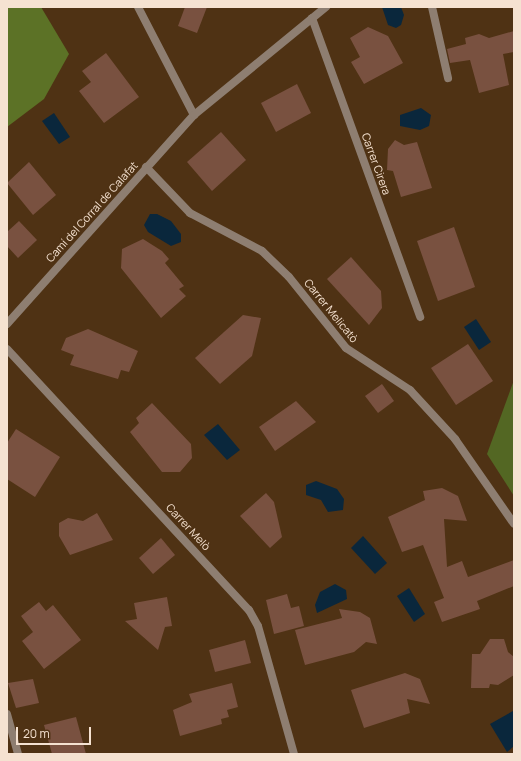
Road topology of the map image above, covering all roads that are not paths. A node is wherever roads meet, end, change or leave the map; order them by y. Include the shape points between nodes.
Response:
1 (138, 7) edge
2 (326, 7) edge
3 (432, 7) edge
4 (312, 18) junction
5 (448, 78) dead end
6 (194, 115) junction
7 (146, 166) junction
8 (420, 317) dead end
9 (7, 324) edge
10 (7, 349) edge
11 (514, 524) edge
12 (7, 714) edge
13 (18, 754) edge
14 (294, 754) edge

1 - 6 street
2 - 4 street, Camí del Corral de Calafat
3 - 5 street
4 - 6 street, Camí del Corral de Calafat
4 - 8 street, Carrer Cirera
6 - 7 street, Camí del Corral de Calafat
7 - 9 street, Camí del Corral de Calafat
7 - 11 street, Carrer Melicatò via 190,213 262,250 289,277 346,348 410,390 455,439
10 - 14 street, Carrer Melò via 249,610 258,626
12 - 13 street

